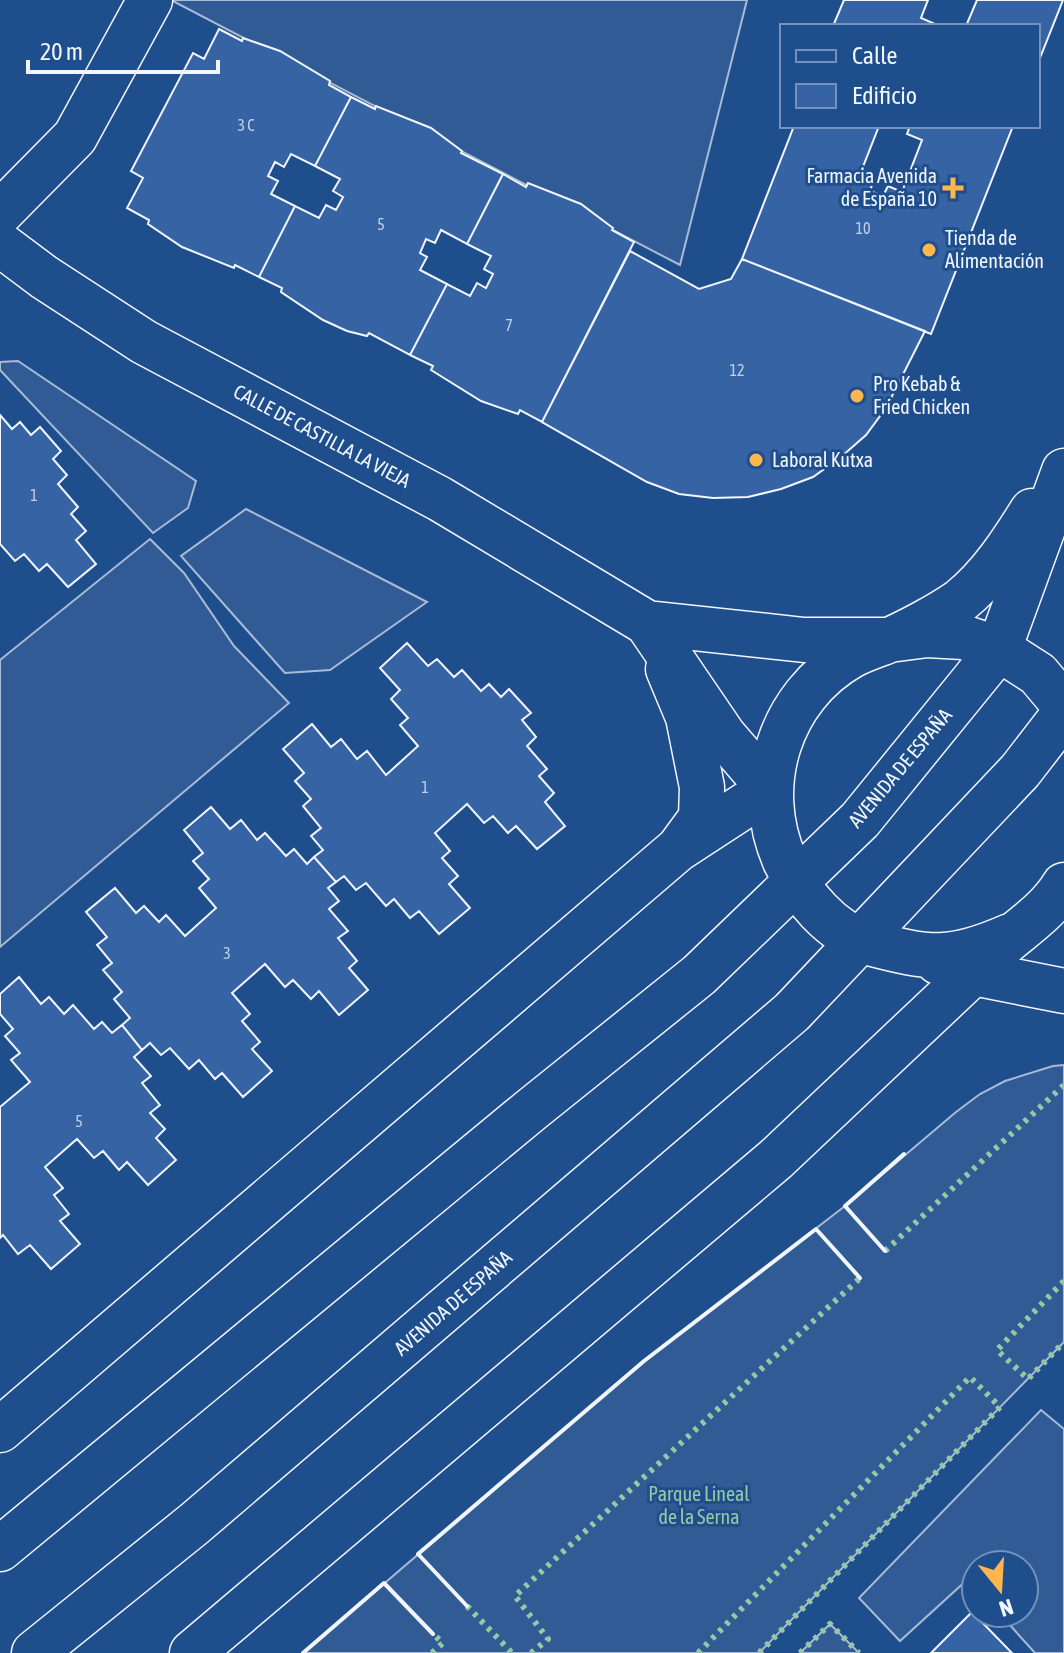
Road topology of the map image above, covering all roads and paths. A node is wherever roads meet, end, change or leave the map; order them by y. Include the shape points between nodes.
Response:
1 (150, 0) edge
2 (0, 213) edge
3 (0, 244) edge
4 (1064, 458) edge
5 (1064, 471) edge
6 (647, 623) junction
7 (889, 640) junction
8 (999, 649) junction
9 (1064, 705) edge
10 (1064, 714) edge
11 (770, 789) junction
12 (678, 849) junction
13 (795, 881) junction
14 (1064, 885) edge
15 (1010, 936) junction
16 (862, 941) junction
17 (920, 957) junction
18 (973, 973) junction
19 (1064, 991) edge
20 (0, 1430) edge
21 (0, 1549) edge
22 (34, 1653) edge
23 (192, 1653) edge

1 - 2 main road via 75,137
3 - 6 main road, CALLE DE CASTILLA LA VIEJA via 144,342 440,499
4 - 7 main road via 1006,553 960,600
5 - 8 main road, AVENIDA DE ESPAÑA
6 - 7 main road, CALLE DE CASTILLA LA VIEJA via 804,640
6 - 11 main road, CALLE DE CASTILLA LA VIEJA via 724,736
6 - 12 main road via 688,717 702,787 701,818
7 - 8 main road via 963,637
7 - 11 main road via 852,656 819,680 793,711 776,749
8 - 9 main road via 1038,674
8 - 13 main road, AVENIDA DE ESPAÑA via 860,820
10 - 16 main road, AVENIDA DE ESPAÑA via 1020,771
11 - 12 main road
11 - 13 main road via 775,838
12 - 20 main road
13 - 16 main road via 824,916
13 - 21 main road, AVENIDA DE ESPAÑA via 699,975
14 - 15 main road via 1038,916
15 - 17 main road via 982,949
15 - 18 main road
16 - 17 main road
16 - 22 main road, AVENIDA DE ESPAÑA via 756,1045 194,1524
17 - 18 main road
18 - 19 main road
18 - 23 main road via 776,1159

